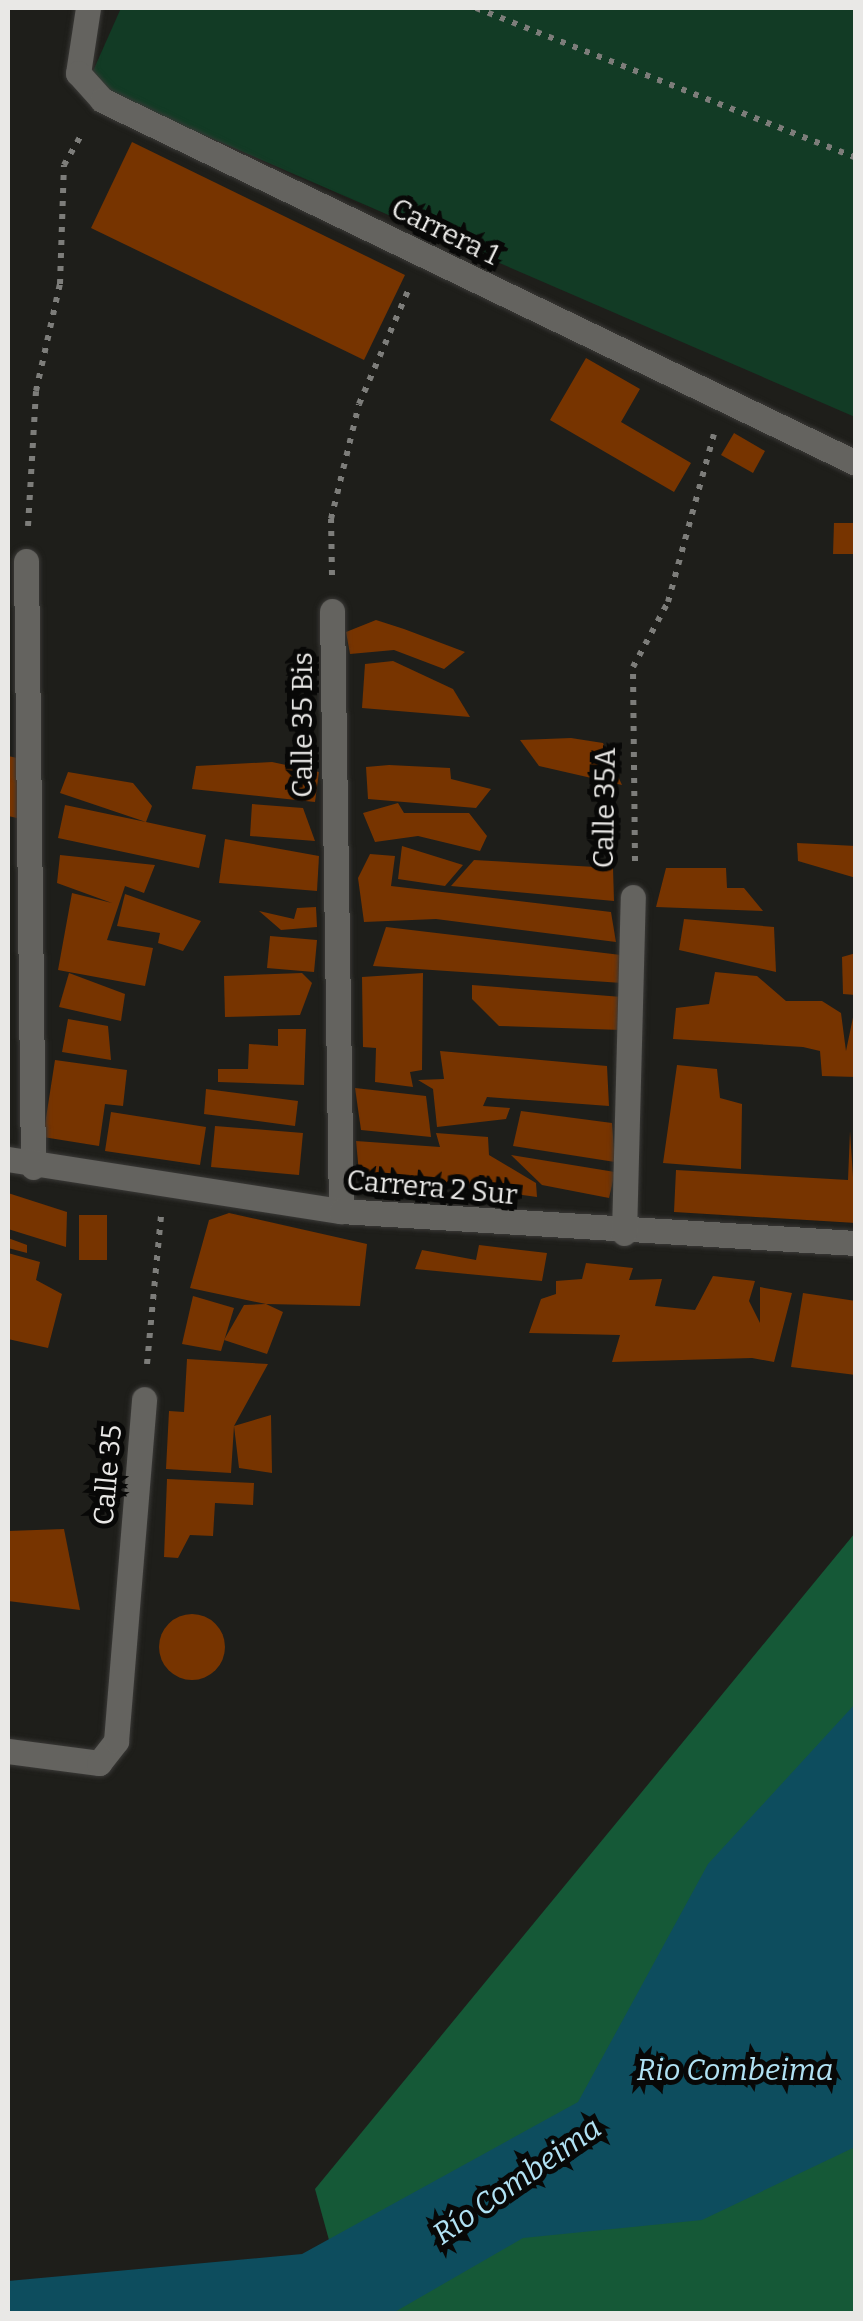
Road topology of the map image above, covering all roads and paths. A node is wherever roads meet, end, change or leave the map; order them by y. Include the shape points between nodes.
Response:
1 (88, 8) edge
2 (476, 8) edge
3 (102, 100) junction
4 (856, 158) edge
5 (423, 255) junction
6 (724, 400) junction
7 (856, 463) edge
8 (26, 560) joint
9 (332, 612) joint
10 (632, 898) joint
11 (8, 1159) edge
12 (32, 1167) junction
13 (164, 1186) junction
14 (341, 1211) junction
15 (624, 1234) junction
16 (856, 1243) edge
17 (144, 1399) joint
18 (8, 1751) edge

1 - 3 street via 78,73
2 - 4 path
3 - 5 street, Carrera 1
3 - 8 path via 64,165 60,284 36,391
5 - 6 street, Carrera 1
5 - 9 path via 359,404 332,519
6 - 7 street, Carrera 1
6 - 10 path, Calle 35A via 668,602 632,667
8 - 12 street
9 - 14 street, Calle 35 Bis
10 - 15 street, Calle 35A
11 - 12 street, Carrera 2 Sur
12 - 13 street, Carrera 2 Sur
13 - 14 street, Carrera 2 Sur
13 - 17 path, Calle 35
14 - 15 street, Carrera 2 Sur
15 - 16 street, Carrera 2 Sur
17 - 18 street, Calle 35 via 116,1742 99,1763

